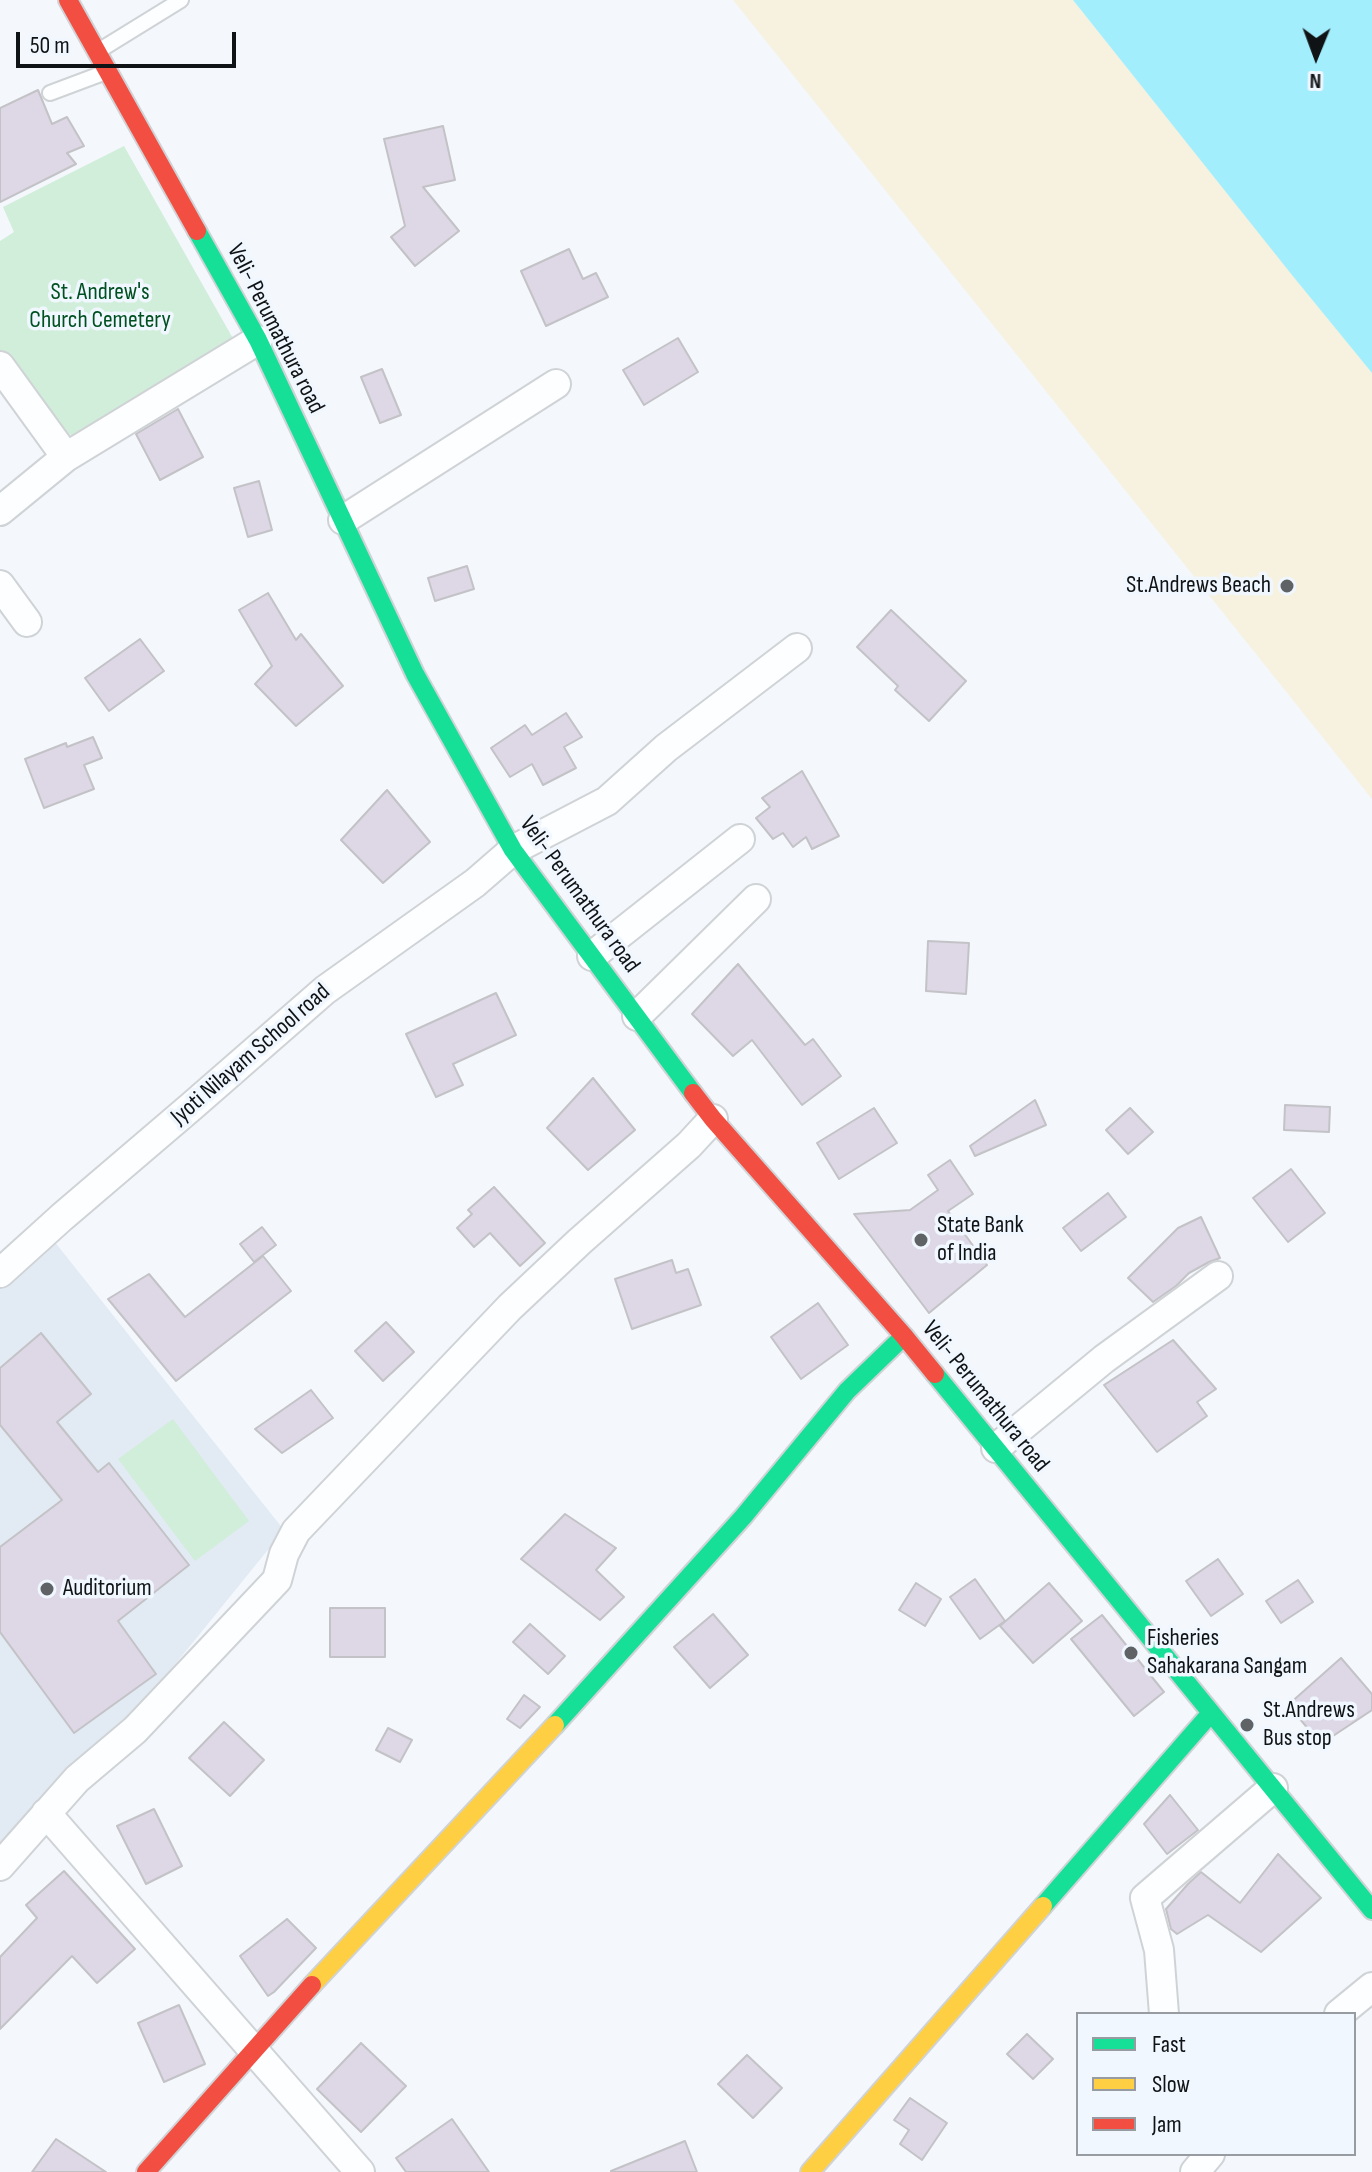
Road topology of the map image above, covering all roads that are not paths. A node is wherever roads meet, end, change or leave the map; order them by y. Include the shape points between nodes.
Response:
1 (68, 0) edge
2 (181, 0) edge
3 (97, 52) junction
4 (108, 72) junction
5 (50, 93) dead end
6 (258, 340) junction
7 (0, 366) edge
8 (556, 384) dead end
9 (66, 457) junction
10 (0, 511) edge
11 (343, 520) junction
12 (0, 585) edge
13 (27, 622) dead end
14 (797, 648) dead end
15 (740, 839) dead end
16 (513, 850) junction
17 (756, 899) dead end
18 (592, 956) junction
19 (637, 1016) junction
20 (713, 1119) junction
21 (0, 1273) edge
22 (1218, 1276) dead end
23 (904, 1336) junction
24 (996, 1448) junction
25 (1211, 1713) junction
26 (1273, 1788) junction
27 (46, 1813) junction
28 (0, 1866) edge
29 (1372, 1910) edge
30 (1372, 1987) edge
31 (1164, 2012) edge
32 (1341, 2012) edge
33 (253, 2050) junction
34 (1208, 2156) edge
35 (146, 2172) edge
36 (360, 2172) edge
37 (810, 2172) edge
38 (1195, 2172) edge

1 - 3 main road, Veli- Perumathura road
2 - 3 lane
3 - 4 main road, Veli- Perumathura road
4 - 5 lane
4 - 6 main road, Veli- Perumathura road
6 - 9 street
6 - 11 main road, Veli- Perumathura road
7 - 9 street
8 - 11 street
9 - 10 street
11 - 16 main road, Veli- Perumathura road via 415,674
12 - 13 street
14 - 16 street, Jyoti Nilayam School road via 666,748 607,801
15 - 18 street
16 - 18 main road, Veli- Perumathura road
16 - 21 street, Jyoti Nilayam School road via 325,990
17 - 19 street
18 - 19 main road, Veli- Perumathura road
19 - 20 main road, Veli- Perumathura road
20 - 23 main road, Veli- Perumathura road
20 - 27 street via 510,1307 296,1531 277,1580 135,1730
22 - 24 street via 1104,1359
23 - 24 main road, Veli- Perumathura road
23 - 33 main road via 847,1391 619,1656
24 - 25 main road, Veli- Perumathura road
25 - 26 main road, Veli- Perumathura road
25 - 37 main road
26 - 29 main road, Veli- Perumathura road
26 - 31 street via 1145,1898 1159,1950
27 - 28 street
27 - 33 street
30 - 32 street
33 - 35 main road
33 - 36 street
34 - 38 street

